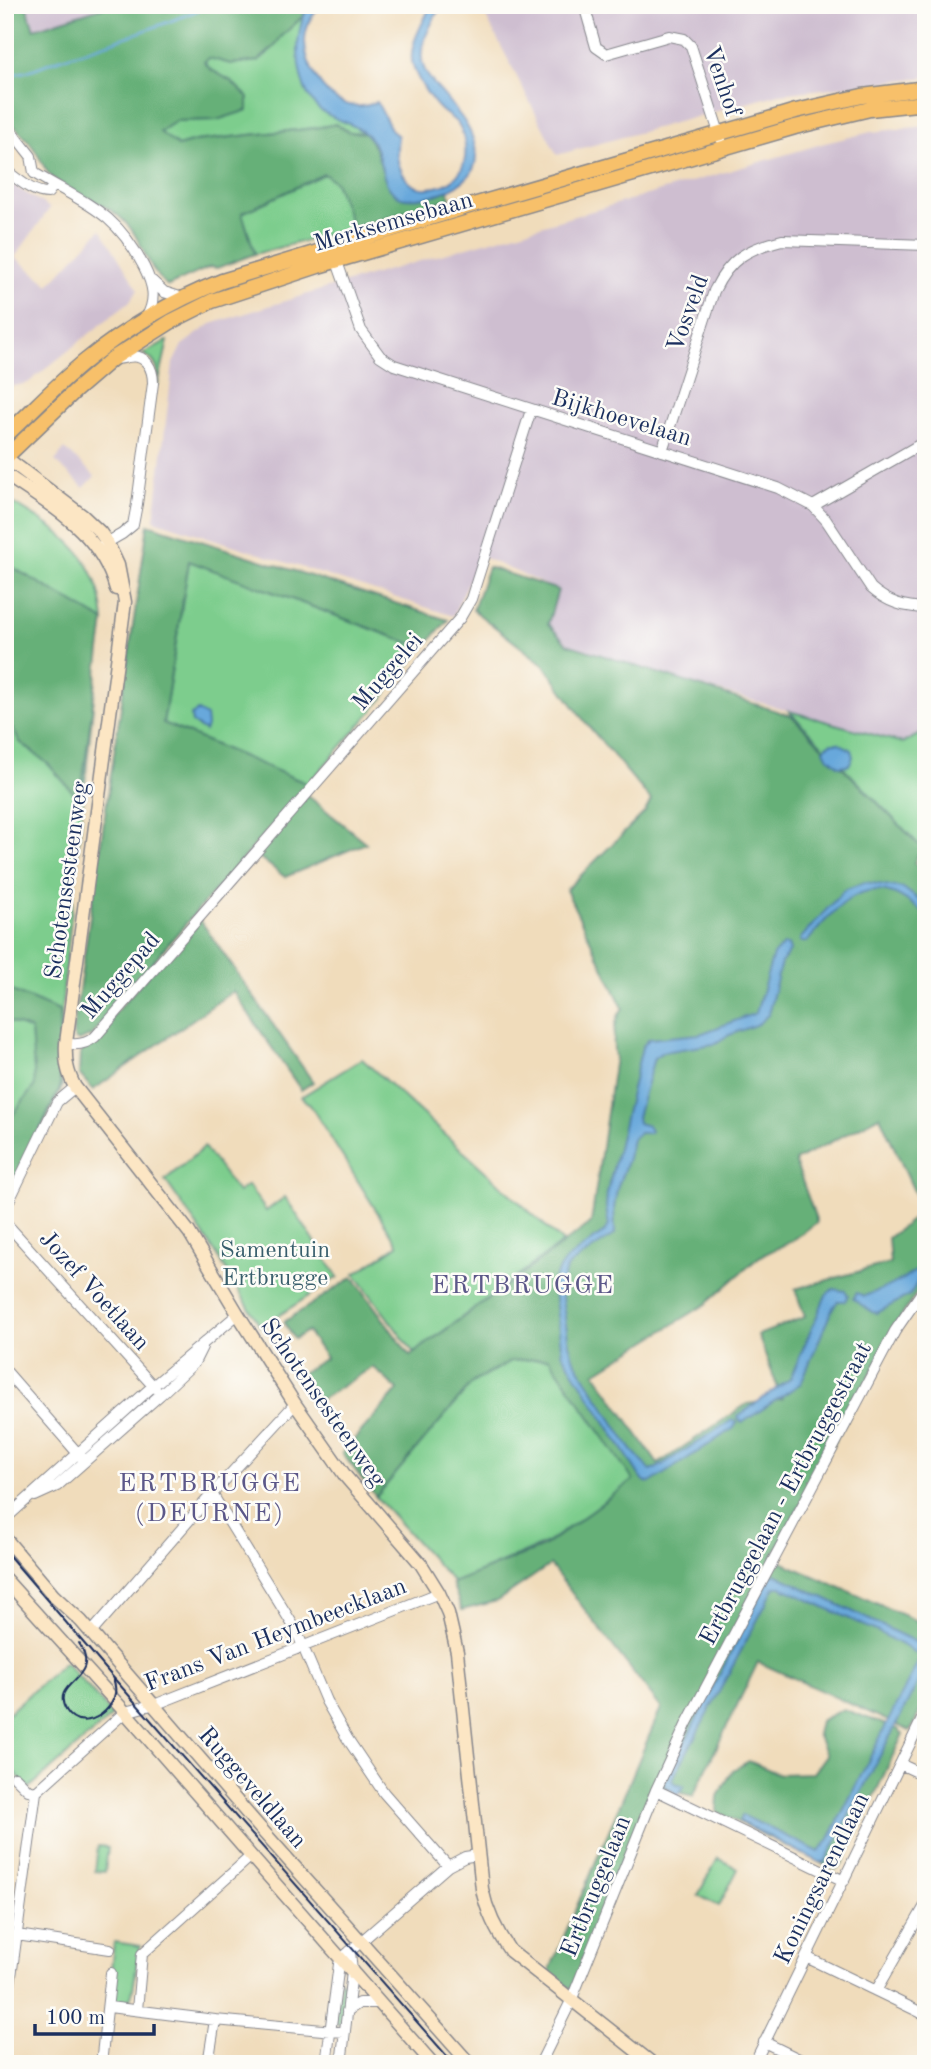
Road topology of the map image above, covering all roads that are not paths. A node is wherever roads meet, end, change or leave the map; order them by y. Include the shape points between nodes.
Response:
1 (584, 5) edge
2 (926, 88) edge
3 (926, 103) edge
4 (838, 108) junction
5 (5, 123) edge
6 (721, 140) junction
7 (5, 170) edge
8 (54, 185) junction
9 (926, 246) edge
10 (335, 254) junction
11 (151, 280) junction
12 (184, 298) junction
13 (146, 318) junction
14 (112, 359) junction
15 (531, 410) junction
16 (5, 436) edge
17 (926, 441) edge
18 (662, 451) junction
19 (5, 458) edge
20 (5, 474) edge
21 (813, 506) junction
22 (102, 545) junction
23 (926, 608) edge
24 (198, 917) joint
25 (66, 1043) junction
26 (75, 1087) junction
27 (5, 1209) edge
28 (5, 1222) edge
29 (926, 1286) edge
30 (238, 1314) junction
31 (206, 1340) junction
32 (5, 1370) edge
33 (153, 1385) junction
34 (160, 1395) junction
35 (295, 1404) junction
36 (77, 1452) junction
37 (85, 1461) junction
38 (212, 1494) junction
39 (26, 1499) junction
40 (5, 1519) edge
41 (5, 1538) edge
42 (5, 1578) edge
43 (439, 1593) junction
44 (91, 1633) junction
45 (302, 1647) junction
46 (153, 1705) junction
47 (926, 1711) edge
48 (125, 1712) junction
49 (687, 1723) joint
50 (900, 1764) junction
51 (926, 1776) edge
52 (15, 1777) dead end
53 (656, 1790) junction
54 (36, 1792) junction
55 (478, 1855) junction
56 (250, 1857) junction
57 (448, 1866) junction
58 (844, 1881) junction
59 (926, 1904) edge
60 (16, 1935) junction
61 (361, 1941) junction
62 (110, 1949) dead end
63 (345, 1955) junction
64 (806, 1957) junction
65 (352, 1972) junction
66 (111, 1973) dead end
67 (876, 1991) junction
68 (571, 2001) junction
69 (380, 2003) junction
70 (109, 2007) junction
71 (137, 2010) junction
72 (347, 2011) junction
73 (926, 2015) edge
74 (215, 2020) junction
75 (5, 2021) edge
76 (331, 2030) junction
77 (344, 2032) junction
78 (764, 2042) junction
79 (101, 2064) edge
80 (208, 2064) edge
81 (326, 2064) edge
82 (341, 2064) edge
83 (433, 2064) edge
84 (470, 2064) edge
85 (540, 2064) edge
86 (653, 2064) edge
87 (754, 2064) edge
88 (809, 2064) edge

1 - 6 street, Venhof via 596,47 606,54 669,36 684,39 691,46
2 - 4 main road, Merksemsebaan via 885,92
3 - 4 main road, Merksemsebaan
4 - 6 main road, Merksemsebaan
5 - 8 street via 31,156 34,173
6 - 10 main road, Merksemsebaan
7 - 8 street via 42,193
8 - 11 street via 107,216 129,239
9 - 18 street, Vosveld via 782,240 735,260 714,291
10 - 12 main road, Merksemsebaan via 239,275
10 - 14 main road, Merksemsebaan via 203,305
10 - 15 street, Bijkhoevelaan via 361,330 380,356 394,365
11 - 12 street via 168,294
11 - 13 street via 152,309
12 - 13 main road, Merksemsebaan
13 - 16 main road, Merksemsebaan via 83,363
14 - 19 main road, Merksemsebaan
14 - 22 street via 132,356 147,362 153,375 133,525
15 - 18 street, Bijkhoevelaan
15 - 24 street, Muggelei via 463,614
17 - 21 street
18 - 21 street, Bijkhoevelaan via 778,488
19 - 22 street via 83,516
20 - 22 street
21 - 23 street, Bijkhoevelaan via 871,588 886,600
22 - 25 street, Schotensesteenweg via 122,618
24 - 25 street, Muggepad via 95,1037 79,1045
25 - 26 street, Schotensesteenweg via 66,1064
26 - 27 street via 57,1102
26 - 30 street, Schotensesteenweg via 189,1231
28 - 33 street, Jozef Voetlaan
29 - 49 street, Ertbruggelaan - Ertbruggestraat via 895,1331
30 - 31 street
30 - 35 street, Schotensesteenweg
31 - 33 street
31 - 34 street via 194,1363
32 - 36 street
33 - 34 street, Jozef Voetlaan
33 - 36 street
34 - 37 street
35 - 38 street
35 - 43 street, Schotensesteenweg via 346,1477 421,1564
36 - 37 street
36 - 39 street
37 - 39 street via 57,1486
38 - 44 street
38 - 45 street
39 - 40 street
41 - 44 street, Ruggeveldlaan
42 - 48 street, Ruggeveldlaan via 69,1656
43 - 45 street, Frans Van Heymbeecklaan
43 - 55 street, Schotensesteenweg via 457,1652
44 - 46 street, Ruggeveldlaan
45 - 46 street, Frans Van Heymbeecklaan
45 - 57 street via 333,1714 369,1772
46 - 48 street, Frans Van Heymbeecklaan
46 - 61 street, Ruggeveldlaan
47 - 50 street, Koningsarendlaan
48 - 54 street
48 - 56 street, Ruggeveldlaan
49 - 53 street, Ertbruggelaan
50 - 51 street
50 - 58 street, Koningsarendlaan
52 - 54 street
53 - 58 street
53 - 68 street, Ertbruggelaan
54 - 60 street
55 - 57 street
55 - 68 street, Schotensesteenweg via 486,1908 496,1931 510,1951
56 - 63 street, Ruggeveldlaan
56 - 71 street via 142,1954
57 - 61 street
58 - 64 street, Koningsarendlaan
59 - 67 street
60 - 62 street
60 - 75 street
61 - 63 street
61 - 84 street, Ruggeveldlaan
63 - 65 street, Ruggeveldlaan
63 - 76 street via 339,1964
64 - 67 street
64 - 78 street, Koningsarendlaan
65 - 69 street, Ruggeveldlaan
65 - 72 street
66 - 70 street
67 - 73 street
68 - 85 street, Ertbruggelaan
68 - 86 street, Schotensesteenweg
69 - 72 street via 359,2003
69 - 83 street, Ruggeveldlaan
70 - 71 street
70 - 79 street
71 - 74 street
72 - 77 street
74 - 76 street
74 - 80 street
76 - 77 street
76 - 81 street
77 - 82 street
78 - 87 street, Koningsarendlaan
78 - 88 street

